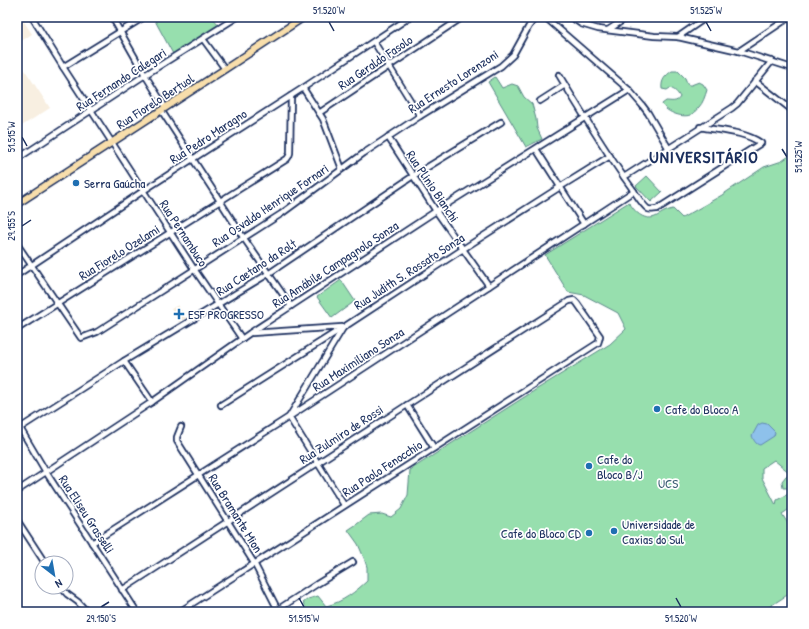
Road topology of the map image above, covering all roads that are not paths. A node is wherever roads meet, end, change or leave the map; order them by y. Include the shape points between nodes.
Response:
1 (32, 17) edge
2 (112, 17) edge
3 (144, 17) edge
4 (236, 17) edge
5 (304, 17) edge
6 (410, 17) edge
7 (462, 17) edge
8 (536, 17) edge
9 (545, 17) edge
10 (571, 17) edge
11 (628, 17) edge
12 (707, 17) edge
13 (790, 17) edge
14 (229, 19) edge
15 (608, 30) junction
16 (120, 32) junction
17 (678, 37) junction
18 (202, 39) junction
19 (374, 42) junction
20 (739, 51) junction
21 (772, 61) junction
22 (792, 61) edge
23 (786, 65) junction
24 (389, 66) junction
25 (62, 67) junction
26 (792, 68) edge
27 (225, 69) junction
28 (145, 75) junction
29 (559, 75) dead end
30 (755, 81) junction
31 (565, 85) junction
32 (303, 88) junction
33 (629, 90) junction
34 (291, 96) junction
35 (540, 101) dead end
36 (163, 109) junction
37 (792, 110) edge
38 (91, 111) junction
39 (319, 113) junction
40 (420, 116) junction
41 (586, 118) junction
42 (501, 122) dead end
43 (700, 127) junction
44 (388, 137) junction
45 (112, 142) junction
46 (536, 149) junction
47 (669, 149) junction
48 (610, 156) junction
49 (17, 159) edge
50 (193, 159) junction
51 (342, 169) junction
52 (414, 176) junction
53 (624, 177) junction
54 (560, 187) junction
55 (143, 191) junction
56 (634, 191) junction
57 (220, 201) junction
58 (17, 204) edge
59 (436, 211) junction
60 (584, 224) junction
61 (170, 233) junction
62 (243, 237) junction
63 (17, 244) edge
64 (463, 249) junction
65 (32, 265) junction
66 (194, 269) junction
67 (268, 274) junction
68 (17, 275) edge
69 (489, 286) junction
70 (572, 300) joint
71 (58, 303) junction
72 (218, 305) junction
73 (291, 306) junction
74 (344, 327) junction
75 (17, 329) edge
76 (250, 333) junction
77 (242, 339) junction
78 (124, 361) junction
79 (152, 402) junction
80 (221, 405) dead end
81 (407, 405) junction
82 (289, 417) junction
83 (181, 427) dead end
84 (20, 428) joint
85 (434, 448) junction
86 (317, 463) junction
87 (46, 472) junction
88 (198, 475) junction
89 (17, 491) edge
90 (344, 505) junction
91 (17, 520) edge
92 (228, 521) junction
93 (92, 543) junction
94 (40, 555) edge
95 (353, 562) dead end
96 (254, 563) junction
97 (122, 590) junction
98 (68, 595) edge
99 (277, 611) edge
100 (87, 612) edge
101 (137, 612) edge
102 (179, 612) edge

1 - 25 street, Rua Pernambuco
2 - 16 street
3 - 16 street
4 - 14 street, Rua Fernando Calegari
5 - 27 main road, Rua Fiorelo Bertuol
6 - 19 street, Rua Pedro Maragno
7 - 24 street, Rua Geraldo Fasolo
8 - 40 street, Rua Ernesto Lorenzoni via 507,61
9 - 33 street
10 - 15 street via 589,27
11 - 15 street
12 - 17 street
13 - 20 street
14 - 18 street, Rua Fernando Calegari
15 - 17 street
16 - 25 street
16 - 28 street
17 - 20 street
18 - 27 street
18 - 28 street, Rua Fernando Calegari
19 - 24 street
19 - 32 street, Rua Pedro Maragno
20 - 21 street
21 - 23 street
21 - 30 street
22 - 23 street
23 - 26 street
24 - 39 street, Rua Geraldo Fasolo
24 - 40 street
25 - 38 street, Rua Pernambuco
27 - 36 main road, Rua Fiorelo Bertuol
28 - 36 street
28 - 38 street, Rua Fernando Calegari
29 - 31 street
30 - 37 street
30 - 43 street via 737,104
31 - 35 street
31 - 41 street
32 - 34 street, Rua Pedro Maragno
32 - 39 street
33 - 41 street, Rua Amábile Campagnolo Sonza
33 - 47 street via 642,104
34 - 50 street, Rua Pedro Maragno
34 - 57 street, Rua Fiorelo Ozelami via 290,153 287,159
36 - 45 main road, Rua Fiorelo Bertuol
36 - 50 street
38 - 45 street, Rua Pernambuco
38 - 49 street, Rua Fernando Calegari
39 - 51 street
40 - 44 street, Rua Ernesto Lorenzoni
41 - 46 street, Rua Amábile Campagnolo Sonza
41 - 48 street
42 - 52 street, Rua Caetano da Rolt
43 - 47 street
43 - 56 street via 741,134 760,143 652,210 647,208
44 - 51 street, Rua Osvaldo Henrique Fornari
44 - 52 street, Rua Plinio Bianchi
45 - 55 street, Rua Pernambuco
45 - 58 main road, Rua Fiorelo Bertuol
46 - 54 street
46 - 59 street, Rua Amábile Campagnolo Sonza
47 - 53 street
48 - 53 street
48 - 54 street, Rua Judith S. Rossato Sonza
50 - 55 street, Rua Pedro Maragno
50 - 57 street
51 - 62 street, Rua Osvaldo Henrique Fornari via 281,214
52 - 59 street, Rua Plinio Bianchi
52 - 67 street, Rua Caetano da Rolt
53 - 56 street
54 - 60 street
54 - 64 street, Rua Judith S. Rossato Sonza
55 - 61 street, Rua Pernambuco
55 - 65 street, Rua Pedro Maragno
56 - 60 street, Rua Maximiliano Sonza
57 - 61 street, Rua Fiorelo Ozelami
57 - 62 street
59 - 64 street, Rua Plinio Bianchi
59 - 73 street, Rua Amábile Campagnolo Sonza
60 - 69 street, Rua Maximiliano Sonza
61 - 66 street, Rua Pernambuco
61 - 71 street, Rua Fiorelo Ozelami
62 - 66 street, Rua Osvaldo Henrique Fornari
62 - 67 street
63 - 65 street
64 - 69 street, Rua Plinio Bianchi
64 - 74 street, Rua Judith S. Rossato Sonza
65 - 68 street, Rua Pedro Maragno
65 - 71 street
66 - 71 street, Rua Osvaldo Henrique Fornari via 97,332 81,338
66 - 72 street, Rua Pernambuco
67 - 72 street, Rua Caetano da Rolt
67 - 73 street
69 - 82 street, Rua Maximiliano Sonza
70 - 81 street, Rua Zulmiro de Rossi
70 - 85 street, Rua Paolo Fenocchio via 577,303 600,336 598,343
71 - 75 street, Rua Fiorelo Ozelami
72 - 77 street, Rua Pernambuco
72 - 78 street, Rua Caetano da Rolt
73 - 76 street, Rua Amábile Campagnolo Sonza
74 - 76 street
74 - 80 street, Rua Judith S. Rossato Sonza
74 - 82 street
76 - 77 street, Rua Amábile Campagnolo Sonza
77 - 79 street, Rua Amábile Campagnolo Sonza
78 - 79 street
78 - 84 street, Rua Caetano da Rolt
79 - 87 street, Rua Amábile Campagnolo Sonza
81 - 85 street
81 - 86 street, Rua Zulmiro de Rossi
82 - 86 street
82 - 88 street, Rua Maximiliano Sonza
83 - 88 street, Rua Bramante Mion via 177,441
84 - 87 street, Rua Eliseu Grasselli
85 - 90 street, Rua Paolo Fenocchio
86 - 90 street
86 - 92 street, Rua Zulmiro de Rossi
87 - 89 street, Rua Amábile Campagnolo Sonza
87 - 93 street, Rua Eliseu Grasselli
88 - 92 street, Rua Bramante Mion
88 - 93 street, Rua Maximiliano Sonza
90 - 96 street, Rua Paolo Fenocchio
91 - 94 street
92 - 96 street, Rua Bramante Mion
92 - 97 street, Rua Zulmiro de Rossi
93 - 97 street, Rua Eliseu Grasselli
95 - 99 street
96 - 99 street, Rua Bramante Mion
96 - 102 street, Rua Paolo Fenocchio
97 - 101 street, Rua Eliseu Grasselli
98 - 100 street

